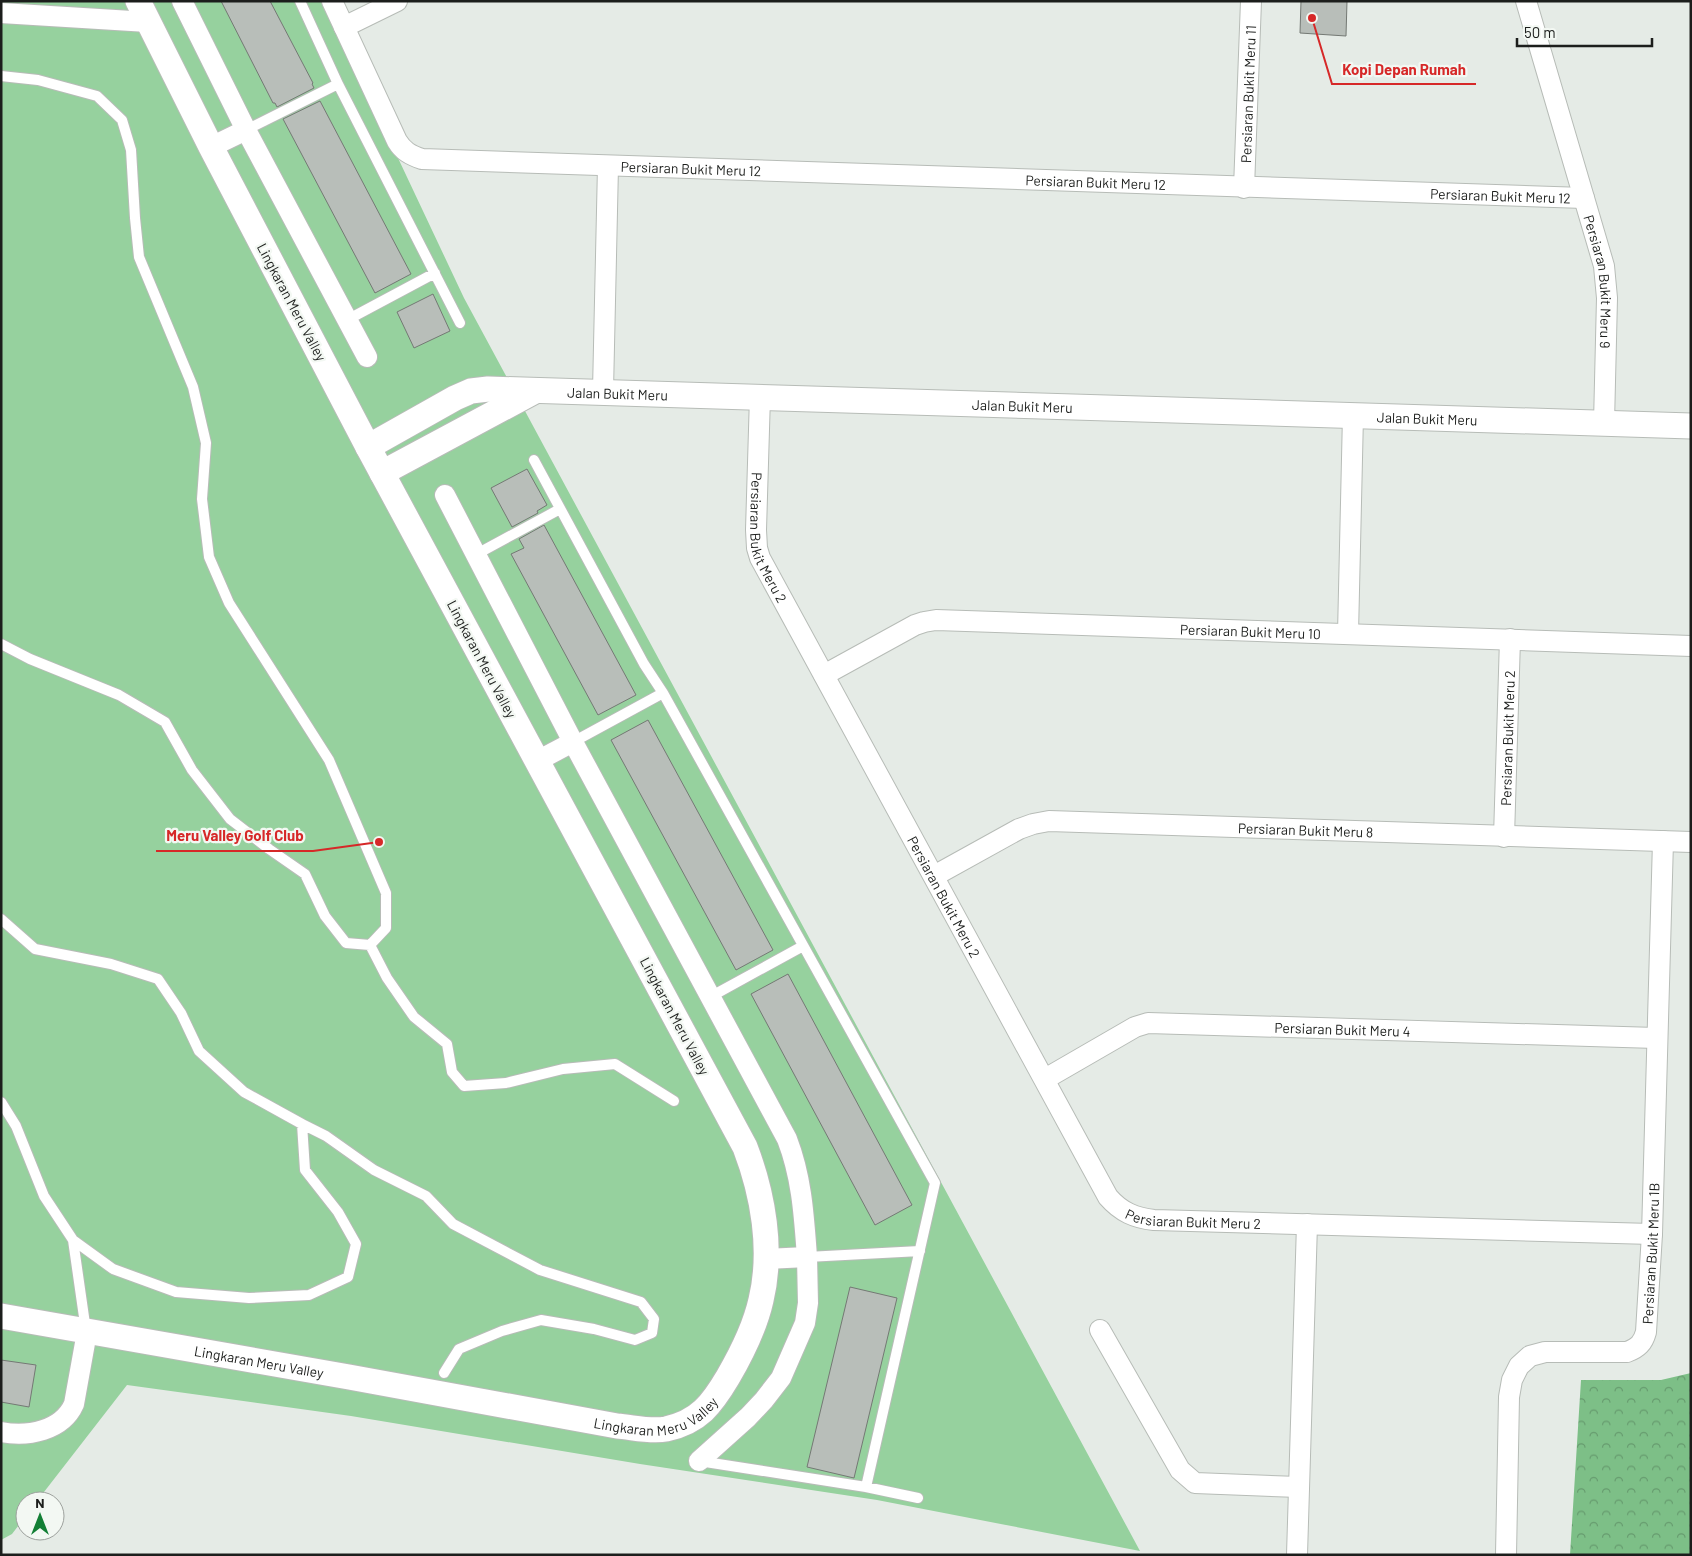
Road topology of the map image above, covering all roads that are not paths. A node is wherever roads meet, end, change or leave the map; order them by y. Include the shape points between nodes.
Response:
1 (182, 1) edge
2 (300, 1) edge
3 (332, 1) edge
4 (397, 1) edge
5 (1251, 1) edge
6 (1526, 1) edge
7 (143, 11) edge
8 (1, 13) edge
9 (344, 28) junction
10 (1, 76) edge
11 (338, 84) junction
12 (246, 130) junction
13 (211, 148) junction
14 (608, 166) junction
15 (1244, 188) junction
16 (1584, 198) junction
17 (435, 273) junction
18 (347, 320) junction
19 (460, 323) dead end
20 (366, 357) dead end
21 (537, 389) junction
22 (603, 391) junction
23 (760, 396) junction
24 (1353, 415) junction
25 (1604, 423) junction
26 (1691, 426) edge
27 (368, 447) junction
28 (534, 460) dead end
29 (382, 473) junction
30 (444, 495) dead end
31 (560, 509) junction
32 (475, 555) junction
33 (1348, 634) junction
34 (1510, 639) junction
35 (1, 644) edge
36 (1691, 646) edge
37 (824, 675) junction
38 (663, 693) junction
39 (573, 742) junction
40 (536, 761) junction
41 (1504, 837) junction
42 (1663, 841) junction
43 (1691, 842) edge
44 (934, 876) junction
45 (1, 919) edge
46 (370, 945) junction
47 (803, 946) junction
48 (710, 997) junction
49 (1656, 1038) junction
50 (1045, 1079) junction
51 (674, 1101) dead end
52 (1, 1102) edge
53 (302, 1124) junction
54 (1307, 1224) junction
55 (1652, 1234) junction
56 (73, 1240) junction
57 (920, 1250) junction
58 (807, 1257) junction
59 (766, 1259) junction
60 (1, 1316) edge
61 (1100, 1330) dead end
62 (86, 1332) junction
63 (444, 1373) dead end
64 (1, 1432) edge
65 (699, 1461) joint
66 (866, 1487) junction
67 (1299, 1487) junction
68 (918, 1498) dead end
69 (1297, 1555) edge
70 (1506, 1555) edge

1 - 12 street
2 - 11 lane
3 - 9 street, Persiaran Bukit Meru 12
4 - 9 street
5 - 15 street, Persiaran Bukit Meru 11
6 - 16 street, Persiaran Bukit Meru 9
7 - 8 street
7 - 13 street, Lingkaran Meru Valley
9 - 14 street, Persiaran Bukit Meru 12 via 397,141 410,156 434,161
10 - 46 lane via 38,80 97,96 122,120 131,150 139,257 193,387 206,443 202,499 209,557 229,603 330,760 386,893 386,928
11 - 12 lane
11 - 17 lane
12 - 13 street
12 - 18 street
13 - 27 street, Lingkaran Meru Valley
14 - 15 street, Persiaran Bukit Meru 12
14 - 22 street, Persiaran Bukit Meru 12
15 - 16 street, Persiaran Bukit Meru 12
16 - 25 street, Persiaran Bukit Meru 9 via 1606,281
17 - 18 lane
17 - 19 lane
18 - 20 street
21 - 22 street, Jalan Bukit Meru
21 - 27 street, Jalan Bukit Meru via 471,391
21 - 29 street
22 - 23 street, Jalan Bukit Meru
23 - 24 street, Jalan Bukit Meru
23 - 37 street, Persiaran Bukit Meru 2 via 757,548
24 - 25 street, Jalan Bukit Meru
24 - 33 street
25 - 26 street, Jalan Bukit Meru
27 - 29 street, Lingkaran Meru Valley
28 - 31 lane
29 - 40 street, Lingkaran Meru Valley
30 - 32 street
31 - 32 lane
31 - 38 lane
32 - 39 street
33 - 34 street, Persiaran Bukit Meru 10
33 - 37 street, Persiaran Bukit Meru 10 via 936,620 915,626
34 - 36 street, Persiaran Bukit Meru 10
34 - 41 street, Persiaran Bukit Meru 2
35 - 46 lane via 119,695 165,722 192,770 230,819 305,874 325,916 346,943
37 - 44 street, Persiaran Bukit Meru 2
38 - 39 lane
38 - 47 lane
39 - 40 street
39 - 48 street
40 - 59 street, Lingkaran Meru Valley via 745,1147 759,1192
41 - 42 street, Persiaran Bukit Meru 8
41 - 44 street, Persiaran Bukit Meru 8 via 1049,821 1019,829
42 - 43 street, Persiaran Bukit Meru 8
42 - 49 street, Persiaran Bukit Meru 1B
44 - 50 street, Persiaran Bukit Meru 2
45 - 53 lane via 36,949 111,964 158,979 181,1013 199,1051 244,1092
46 - 51 lane via 387,978 414,1017 447,1044 452,1072 464,1086 506,1083 564,1069 615,1064
47 - 48 lane
47 - 57 lane via 935,1183
48 - 58 street via 787,1139 795,1161 803,1205
49 - 50 street, Persiaran Bukit Meru 4 via 1148,1023 1135,1027
49 - 55 street, Persiaran Bukit Meru 1B
50 - 54 street, Persiaran Bukit Meru 2 via 1108,1197 1128,1214 1154,1220
52 - 56 lane via 16,1126 44,1196
53 - 56 lane via 305,1170 338,1212 356,1244 348,1277 310,1295 249,1298 176,1292 113,1269
53 - 63 lane via 326,1136 374,1170 426,1196 453,1224 540,1270 641,1302 654,1319 652,1333 635,1340 541,1320 460,1348
54 - 55 street, Persiaran Bukit Meru 2
54 - 67 street
55 - 70 street, Persiaran Bukit Meru 1B via 1648,1324 1643,1341 1627,1352 1545,1352 1530,1356 1519,1366 1512,1380
56 - 62 lane
57 - 58 lane
57 - 66 lane
58 - 59 street
58 - 65 street via 805,1323 781,1378 748,1417
59 - 62 street, Lingkaran Meru Valley via 761,1301 754,1323 743,1350 714,1400 694,1418 666,1429 617,1426
60 - 62 street, Lingkaran Meru Valley
61 - 67 street via 1180,1470 1195,1483
62 - 64 street via 70,1414 40,1431 26,1434
65 - 66 lane
66 - 68 lane
67 - 69 street

